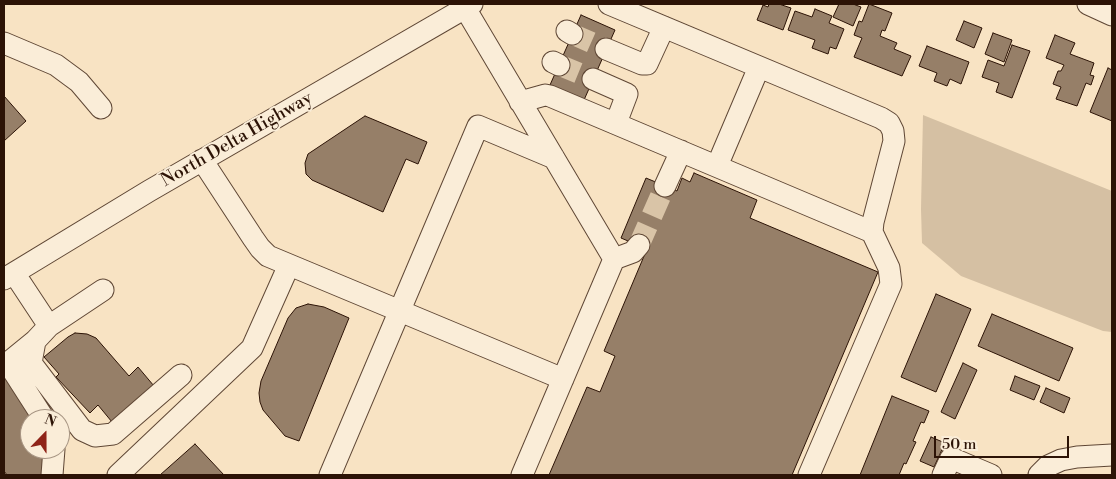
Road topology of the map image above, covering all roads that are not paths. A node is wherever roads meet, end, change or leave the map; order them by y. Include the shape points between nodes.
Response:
1 (609, 4) edge
2 (1088, 4) edge
3 (468, 6) edge
4 (1112, 15) edge
5 (664, 27) junction
6 (4, 43) edge
7 (606, 49) tunnel mouth
8 (759, 67) junction
9 (593, 79) tunnel mouth
10 (520, 102) junction
11 (102, 108) dead end
12 (616, 124) junction
13 (681, 151) junction
14 (554, 158) junction
15 (202, 160) junction
16 (717, 166) junction
17 (665, 186) tunnel mouth
18 (872, 232) junction
19 (639, 245) tunnel mouth
20 (614, 259) junction
21 (289, 264) junction
22 (9, 276) edge
23 (103, 290) dead end
24 (399, 311) junction
25 (42, 333) junction
26 (181, 375) dead end
27 (563, 379) junction
28 (38, 409) edge
29 (1112, 455) edge
30 (53, 459) edge
31 (52, 475) edge
32 (118, 475) edge
33 (330, 475) edge
34 (522, 475) edge
35 (809, 475) edge
36 (943, 475) edge
37 (991, 475) edge
38 (1039, 475) edge

1 - 5 street
2 - 4 street
3 - 10 street
3 - 15 street, North Delta Highway
5 - 7 street via 645,64
5 - 8 street
6 - 11 street via 56,65 79,82
8 - 16 street
8 - 18 street via 889,123 894,141
9 - 12 street via 627,94
10 - 12 street via 550,96
10 - 14 street
12 - 13 street
13 - 16 street
13 - 17 street
14 - 20 street
14 - 24 street via 478,126
15 - 21 street via 260,248 268,256
15 - 22 street, North Delta Highway
16 - 18 street
18 - 35 street via 889,268 891,284
19 - 20 street via 632,252
20 - 27 street
21 - 24 street
21 - 32 street via 252,348
22 - 25 street
23 - 25 street
24 - 27 street
24 - 33 street
25 - 26 street via 31,363 82,430 95,436 113,434
25 - 28 street via 8,363
27 - 34 street
29 - 38 street via 1061,460
30 - 31 street
36 - 37 street via 951,458

